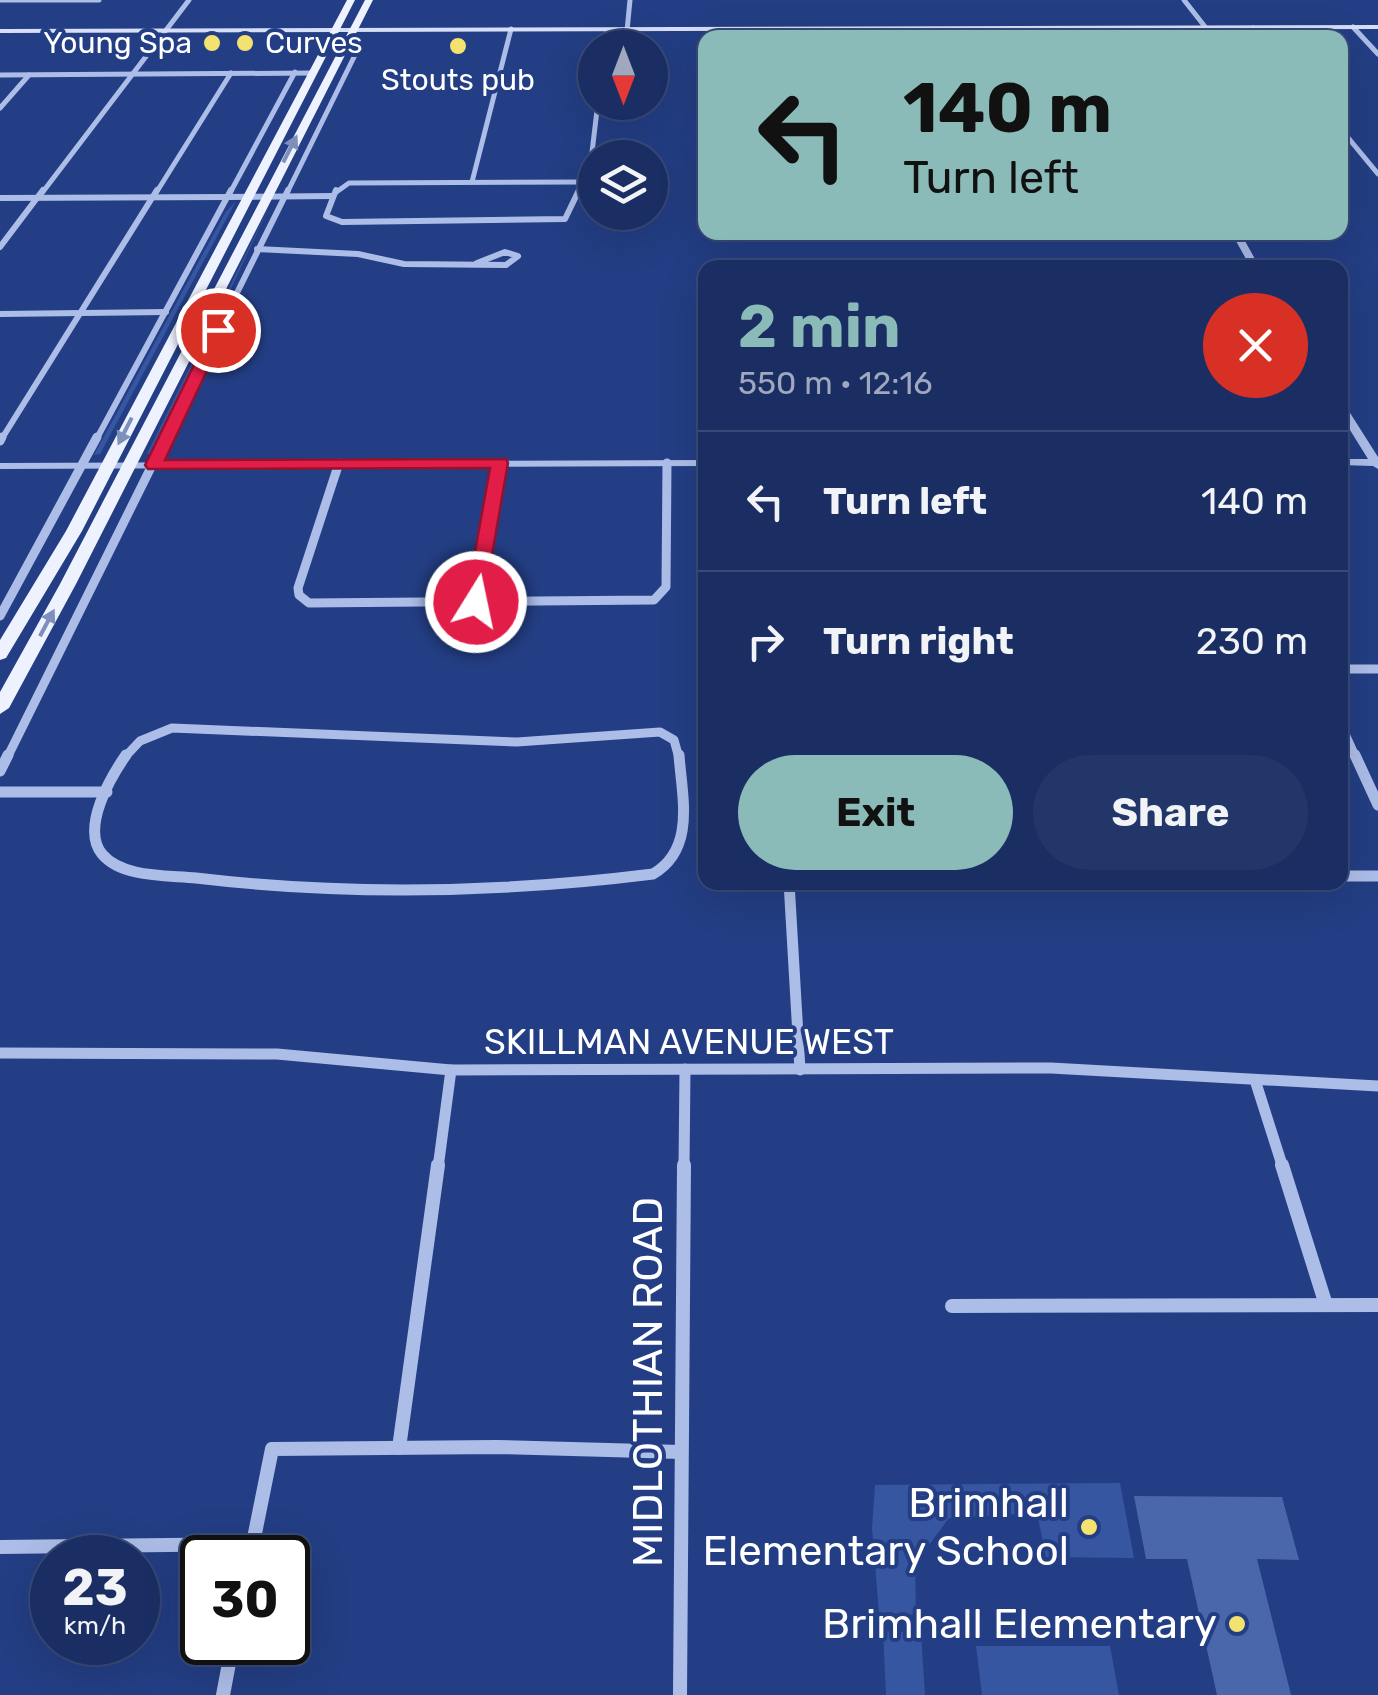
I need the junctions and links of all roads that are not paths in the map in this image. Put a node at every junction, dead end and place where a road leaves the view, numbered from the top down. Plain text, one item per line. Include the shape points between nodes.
1 (8, 0) edge
2 (99, 0) edge
3 (190, 0) edge
4 (351, 0) edge
5 (369, 0) edge
6 (630, 0) edge
7 (1184, 0) edge
8 (0, 4) edge
9 (1206, 28) junction
10 (1356, 29) junction
11 (1378, 29) edge
12 (627, 30) edge
13 (1160, 30) edge
14 (1231, 30) edge
15 (1323, 30) edge
16 (334, 31) junction
17 (351, 31) junction
18 (511, 31) junction
19 (578, 31) edge
20 (668, 31) edge
21 (698, 31) edge
22 (164, 32) junction
23 (0, 33) edge
24 (356, 52) dead end
25 (1378, 54) edge
26 (296, 72) junction
27 (231, 73) junction
28 (313, 73) junction
29 (347, 73) junction
30 (131, 74) junction
31 (0, 75) edge
32 (30, 75) junction
33 (326, 78) junction
34 (0, 108) edge
35 (1348, 138) edge
36 (1378, 174) edge
37 (472, 182) junction
38 (578, 182) edge
39 (578, 192) edge
40 (248, 196) junction
41 (274, 196) junction
42 (333, 196) junction
43 (228, 197) junction
44 (0, 198) edge
45 (37, 198) junction
46 (153, 198) junction
47 (0, 247) edge
48 (256, 251) junction
49 (477, 263) junction
50 (166, 312) junction
51 (0, 314) edge
52 (81, 314) junction
53 (1348, 417) edge
54 (0, 441) edge
55 (1348, 462) edge
56 (338, 463) junction
57 (500, 463) junction
58 (667, 463) junction
59 (698, 463) edge
60 (1377, 464) edge
61 (107, 465) junction
62 (129, 465) junction
63 (154, 465) junction
64 (0, 466) edge
65 (82, 466) junction
66 (476, 602) junction
67 (0, 616) edge
68 (0, 654) edge
69 (1348, 669) edge
70 (1378, 669) edge
71 (0, 708) edge
72 (1348, 740) edge
73 (0, 771) edge
74 (0, 792) edge
75 (107, 792) junction
76 (1378, 805) edge
77 (1348, 876) edge
78 (1378, 876) edge
79 (789, 890) edge
80 (0, 1052) edge
81 (686, 1069) junction
82 (452, 1070) junction
83 (800, 1070) junction
84 (1255, 1080) junction
85 (1378, 1086) edge
86 (1326, 1305) junction
87 (1378, 1305) edge
88 (952, 1306) dead end
89 (399, 1448) junction
90 (681, 1452) junction
91 (254, 1535) edge
92 (0, 1546) edge
93 (180, 1550) edge
94 (229, 1665) edge
95 (223, 1695) edge
96 (680, 1695) edge

1 - 2 street
1 - 8 street
3 - 22 street
4 - 16 main road
5 - 17 main road
6 - 12 street
7 - 9 street
9 - 13 main road
9 - 14 main road
10 - 11 main road
10 - 15 main road
10 - 25 street
16 - 17 main road
16 - 22 main road
16 - 28 main road
17 - 18 main road
17 - 33 main road
18 - 19 main road
18 - 37 street
20 - 21 main road
22 - 23 main road
22 - 30 street
24 - 29 street
26 - 27 street
26 - 28 street
26 - 43 street
27 - 30 street
27 - 46 street
28 - 33 main road
28 - 40 main road
29 - 33 street
29 - 41 street
30 - 32 street
30 - 45 street
31 - 32 street
32 - 34 street
41 -> 33 main road
35 - 36 street
37 - 38 street
37 - 42 street via 349,182
39 - 42 street via 564,219 336,222 326,216
40 - 41 street
40 - 43 street
40 -> 61 main road
41 - 42 street
41 - 48 street
41 - 62 main road
43 - 46 street
43 - 50 street
44 - 45 street
45 - 46 street
45 - 47 street
46 - 52 street
48 - 49 street
48 - 63 street
49 - 49 street via 506,265 518,256 505,252
50 - 52 street
50 - 65 street
51 - 52 street
52 - 54 street
53 - 60 street
55 - 60 street
56 - 57 street
56 - 63 street
56 - 66 street via 298,588 303,600
57 - 58 street
57 - 66 street
58 - 59 street
58 - 66 street via 663,594 646,601
61 - 62 street
61 - 65 street
61 - 68 main road
62 - 63 street
71 -> 62 main road
63 - 73 street
64 - 65 street
65 - 67 street
69 - 70 street
72 - 76 street
74 - 75 street
75 - 75 street via 94,836 112,862 264,885 476,887 644,875 674,862 681,848 678,746 651,730 517,742 172,728 133,745
77 - 78 street
79 - 83 street
80 - 82 street, SKILLMAN AVENUE WEST via 277,1054
81 - 82 street, SKILLMAN AVENUE WEST
81 - 83 street, SKILLMAN AVENUE WEST
81 - 90 street, MIDLOTHIAN ROAD
82 - 89 street
83 - 84 street, SKILLMAN AVENUE WEST via 1052,1068
84 - 85 street, SKILLMAN AVENUE WEST
84 - 86 street
86 - 87 street
86 - 88 street
89 - 90 street
89 - 91 street via 272,1449
90 - 96 street, MIDLOTHIAN ROAD
92 - 93 street
94 - 95 street

